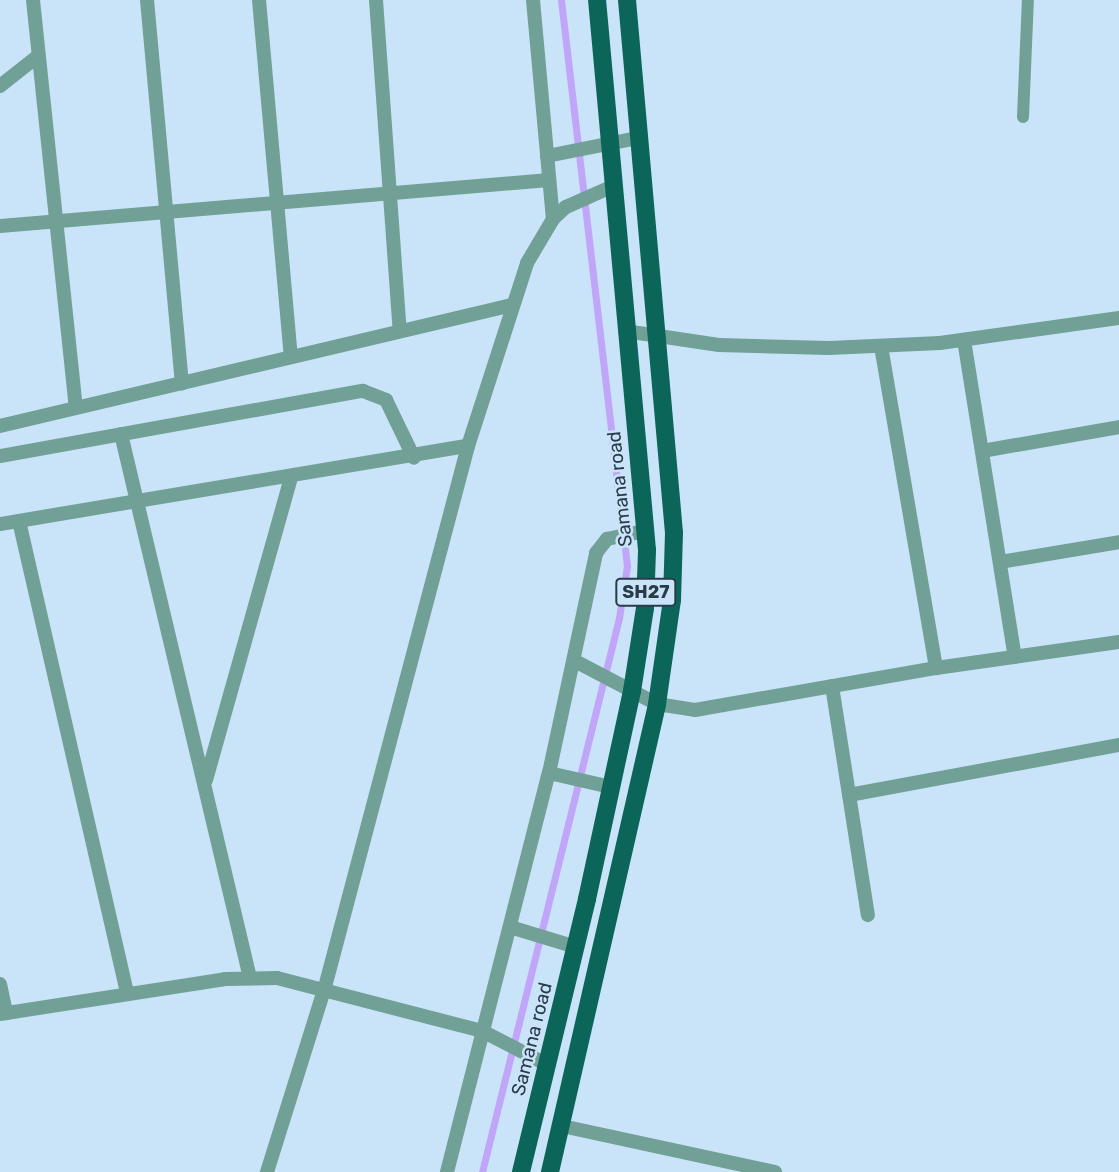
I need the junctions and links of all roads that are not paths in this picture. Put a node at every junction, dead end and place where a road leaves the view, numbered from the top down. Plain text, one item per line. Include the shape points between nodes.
1 (33, 0) edge
2 (147, 0) edge
3 (259, 0) edge
4 (376, 0) edge
5 (533, 0) edge
6 (597, 0) edge
7 (627, 0) edge
8 (1028, 0) edge
9 (38, 56) junction
10 (0, 86) edge
11 (1023, 117) dead end
12 (638, 138) junction
13 (607, 144) junction
14 (547, 156) junction
15 (549, 180) junction
16 (611, 187) junction
17 (390, 194) junction
18 (278, 203) junction
19 (167, 213) junction
20 (553, 219) junction
21 (54, 222) junction
22 (0, 226) edge
23 (512, 305) junction
24 (1119, 318) edge
25 (400, 331) junction
26 (625, 331) junction
27 (655, 337) junction
28 (964, 340) junction
29 (881, 346) junction
30 (291, 357) junction
31 (183, 383) junction
32 (76, 408) junction
33 (0, 426) edge
34 (1119, 427) edge
35 (121, 433) junction
36 (468, 446) junction
37 (982, 451) junction
38 (0, 456) edge
39 (414, 458) junction
40 (291, 478) junction
41 (139, 502) junction
42 (19, 521) junction
43 (0, 524) edge
44 (646, 531) junction
45 (1119, 542) edge
46 (1000, 562) junction
47 (1119, 642) edge
48 (1016, 657) junction
49 (575, 661) junction
50 (936, 668) junction
51 (832, 686) junction
52 (632, 691) junction
53 (657, 704) junction
54 (1119, 745) edge
55 (549, 773) junction
56 (205, 784) junction
57 (611, 787) junction
58 (849, 795) junction
59 (868, 915) dead end
60 (510, 927) junction
61 (576, 947) junction
62 (250, 978) junction
63 (0, 984) edge
64 (325, 987) junction
65 (127, 994) junction
66 (3, 1013) edge
67 (482, 1031) junction
68 (548, 1065) junction
69 (562, 1126) junction
70 (756, 1170) edge
71 (267, 1172) edge
72 (447, 1172) edge
73 (521, 1172) edge
74 (550, 1172) edge
75 (775, 1172) edge

1 - 9 street
2 - 19 street
3 - 18 street
4 - 17 street
5 - 14 street
6 - 13 main road, Samana road / SH27
7 - 12 main road, SH27
8 - 11 lane
9 - 10 street
9 - 21 street
12 - 13 street
12 - 27 main road, SH27
13 - 14 street
13 - 16 main road, Samana road / SH27
14 - 15 street
15 - 17 street
15 - 20 street
16 - 20 street via 566,207
16 - 26 main road, Samana road / SH27
17 - 18 street
17 - 25 street
18 - 19 street
18 - 30 street
19 - 21 street
19 - 31 street
20 - 23 street via 539,236
21 - 22 street
21 - 32 street
23 - 25 street
23 - 36 street
24 - 28 street
25 - 30 street
26 - 27 street
26 - 44 main road, Samana road / SH27
27 - 29 street via 770,348
27 - 53 main road, SH27 via 674,533 672,600
28 - 29 street
28 - 37 street
29 - 50 street
30 - 31 street
31 - 32 street
32 - 33 street
34 - 37 street
35 - 38 street
35 - 39 street via 363,391 386,400
35 - 41 street
36 - 39 street
36 - 64 street
37 - 46 street
39 - 40 street
40 - 41 street
40 - 56 street
41 - 42 street
41 - 56 street
42 - 43 street
42 - 65 street
44 - 49 street via 615,537 596,553
44 - 52 main road, Samana road / SH27 via 645,608
45 - 46 street
46 - 48 street
47 - 48 street
48 - 50 street
49 - 52 street
49 - 55 street
50 - 51 street
51 - 53 street via 695,710
51 - 58 street
52 - 53 street
52 - 57 main road, Samana road / SH27
53 - 69 main road, SH27
54 - 58 street
55 - 57 street
55 - 60 street
56 - 62 street
57 - 61 main road, Samana road / SH27
58 - 59 street
60 - 61 street
60 - 67 street
61 - 68 main road, Samana road / SH27
62 - 64 street
62 - 65 street
63 - 66 street
64 - 67 street
64 - 71 street
65 - 66 street
67 - 68 street
67 - 72 street
68 - 73 main road, Samana road / SH27
69 - 70 street
69 - 74 main road, SH27
70 - 75 street

